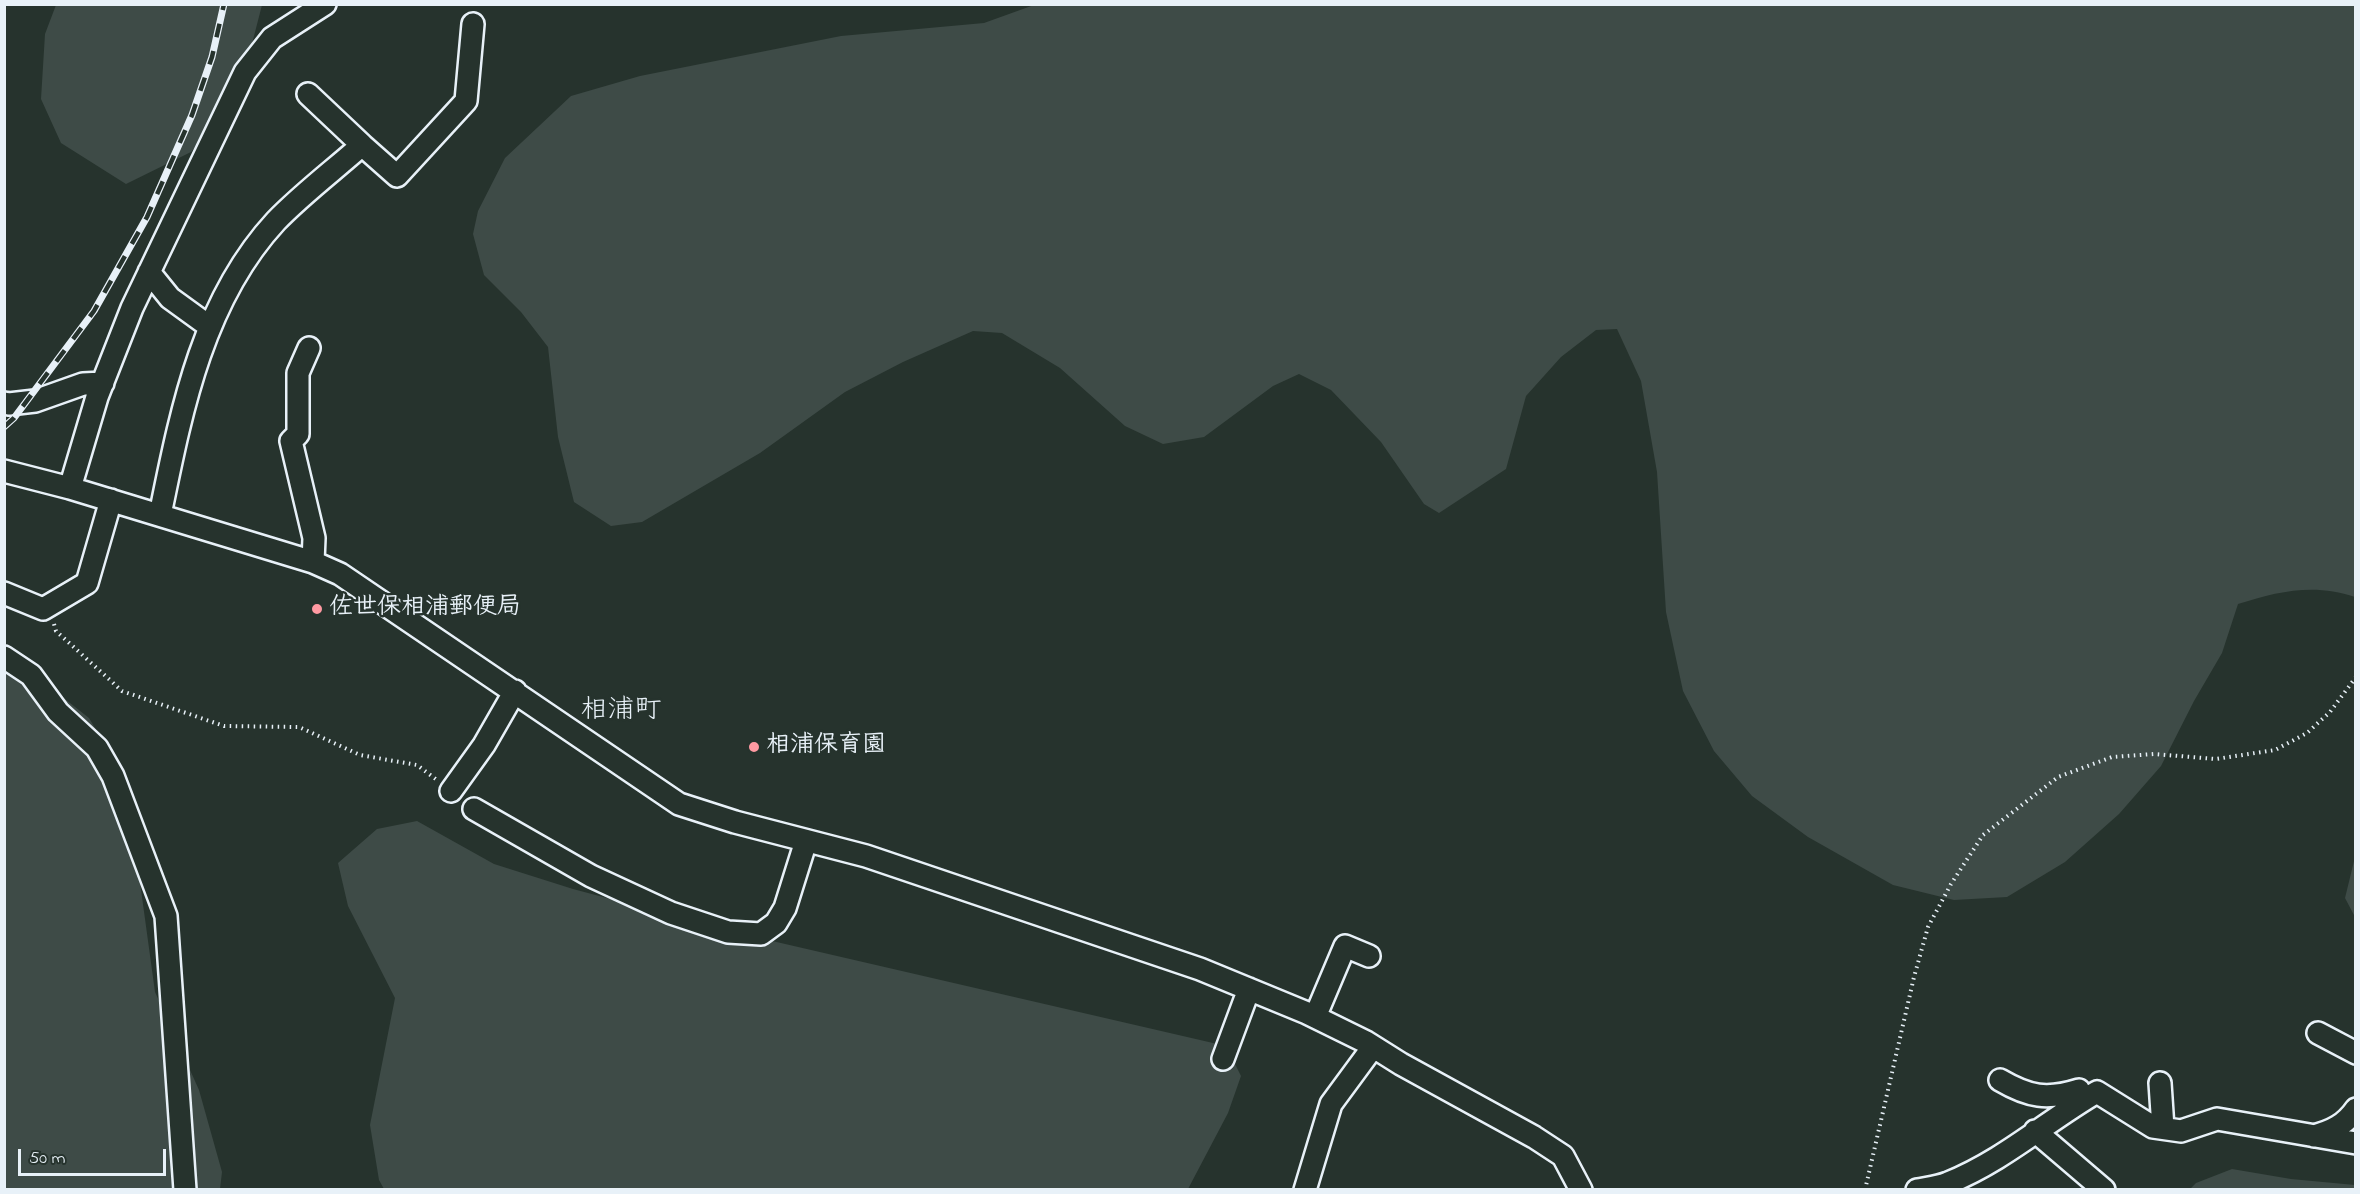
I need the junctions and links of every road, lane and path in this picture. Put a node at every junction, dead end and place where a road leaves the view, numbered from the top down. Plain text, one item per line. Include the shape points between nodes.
1 (324, 4) edge
2 (473, 24) dead end
3 (308, 94) dead end
4 (362, 146) junction
5 (149, 272) junction
6 (210, 327) junction
7 (309, 348) dead end
8 (103, 383) junction
9 (4, 403) edge
10 (4, 471) edge
11 (70, 488) junction
12 (111, 500) junction
13 (160, 515) junction
14 (313, 562) junction
15 (4, 593) edge
16 (43, 609) junction
17 (4, 657) edge
18 (2355, 677) edge
19 (514, 691) junction
20 (451, 791) joint
21 (474, 808) dead end
22 (806, 841) junction
23 (1369, 956) dead end
24 (1249, 989) junction
25 (1315, 1017) junction
26 (2318, 1033) dead end
27 (1374, 1047) junction
28 (2355, 1053) edge
29 (1223, 1059) dead end
30 (2000, 1080) dead end
31 (2160, 1083) dead end
32 (2081, 1101) junction
33 (2355, 1109) edge
34 (2163, 1128) junction
35 (2035, 1131) junction
36 (2313, 1137) junction
37 (2355, 1143) edge
38 (185, 1190) edge
39 (1305, 1190) edge
40 (1581, 1190) edge
41 (1864, 1190) edge
42 (1917, 1190) edge
43 (2104, 1190) edge

1 - 5 street via 272,38 245,72
2 - 4 street via 466,101 397,176
3 - 4 street
4 - 6 street via 276,222 234,279
5 - 6 street via 170,298
5 - 8 street
6 - 13 street via 179,425
7 - 14 street via 298,373 298,434 291,441 314,538
8 - 9 street via 83,384 35,401
8 - 11 street
10 - 11 street
11 - 12 street
12 - 13 street
12 - 16 street via 87,583
13 - 14 street
14 - 19 street via 340,574
15 - 16 street
16 - 20 path via 54,620 56,631 122,691 224,726 299,728 360,755 417,765
17 - 38 street via 31,675 58,712 97,748 113,776 166,916
18 - 41 path via 2331,712 2307,733 2275,750 2216,759 2154,754 2112,757 2058,777 1983,835 1928,927
19 - 20 street via 484,745
19 - 22 street via 679,804
21 - 22 street via 591,876 671,913 728,932 761,934 776,923 785,908
22 - 24 street via 877,860
23 - 25 street via 1345,946
24 - 25 street
24 - 29 street
25 - 27 street
26 - 28 street
27 - 39 street via 1331,1104
27 - 40 street via 1563,1156
30 - 32 street via 2037,1096 2079,1090
31 - 34 street
32 - 34 street via 2097,1092 2153,1127
32 - 35 street
33 - 36 street via 2337,1129
34 - 36 street via 2181,1131 2217,1119
35 - 42 street via 1992,1161 1946,1184
35 - 43 street
36 - 37 street

